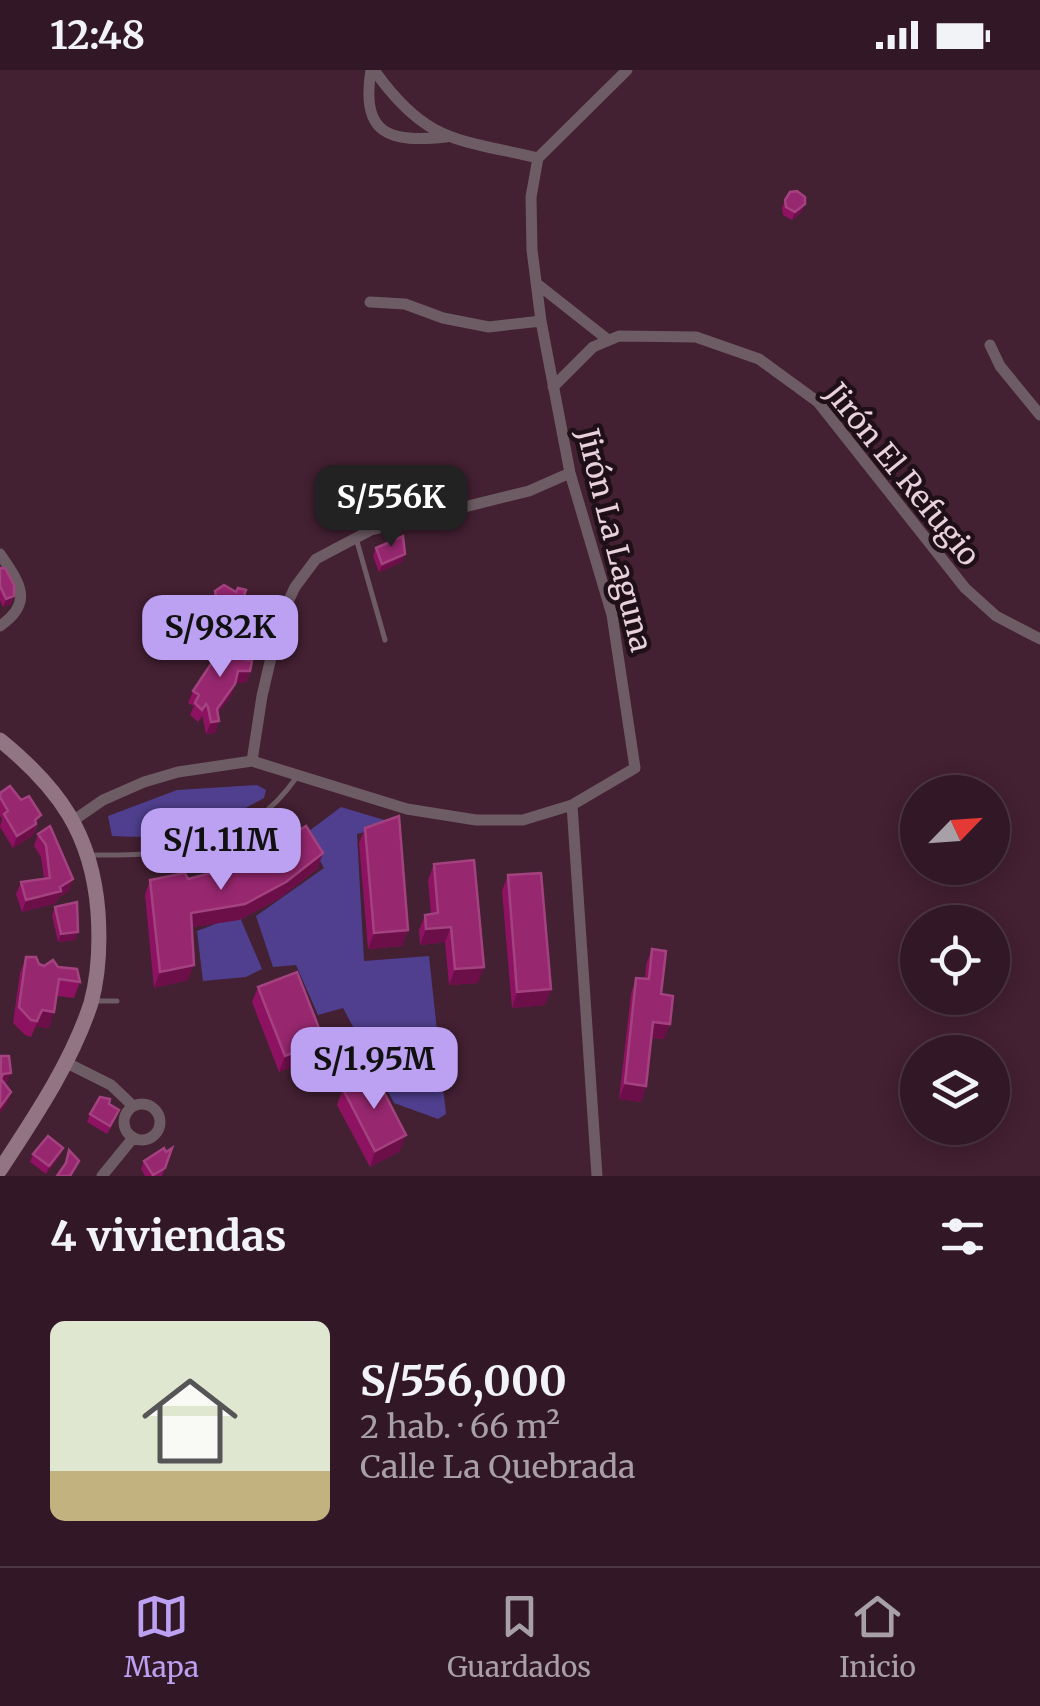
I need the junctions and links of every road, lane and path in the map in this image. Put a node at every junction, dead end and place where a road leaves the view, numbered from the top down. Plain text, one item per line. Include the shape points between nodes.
1 (373, 70) edge
2 (627, 70) edge
3 (446, 137) junction
4 (538, 158) junction
5 (536, 282) junction
6 (370, 302) dead end
7 (541, 321) junction
8 (606, 339) junction
9 (990, 346) dead end
10 (554, 387) junction
11 (1040, 415) edge
12 (570, 473) junction
13 (356, 538) junction
14 (0, 554) edge
15 (0, 626) edge
16 (1040, 639) edge
17 (385, 640) dead end
18 (0, 740) edge
19 (252, 761) junction
20 (298, 775) junction
21 (572, 806) junction
22 (74, 820) junction
23 (90, 856) junction
24 (91, 1001) junction
25 (117, 1001) dead end
26 (66, 1062) junction
27 (133, 1106) junction
28 (133, 1138) junction
29 (3, 1159) edge
30 (102, 1176) edge
31 (596, 1176) edge

1 - 3 street via 407,111
1 - 3 street via 370,106 385,134
2 - 4 street
3 - 4 street
4 - 5 street, Jirón La Laguna via 531,197
5 - 7 street, Jirón La Laguna
5 - 8 street
6 - 7 street via 405,304 489,328
7 - 10 street, Jirón La Laguna
8 - 10 street
8 - 16 street, Jirón El Refugio via 696,337 759,359 818,402 965,588 996,616
9 - 11 street
10 - 12 street, Jirón La Laguna
12 - 13 street
12 - 21 street, Jirón La Laguna via 612,616 635,768
13 - 17 lane
13 - 19 street via 316,559 280,619
14 - 15 street via 21,597
18 - 22 street
19 - 20 street, Jirón La Laguna
19 - 22 street, Jirón La Laguna via 144,782
20 - 21 street, Jirón La Laguna via 408,809 476,820 524,820
20 - 23 lane via 262,816 214,842 180,852
21 - 31 street
22 - 23 street
23 - 24 street via 99,930
24 - 25 lane
24 - 26 street
26 - 27 street
26 - 29 street
27 - 28 street via 124,1119
27 - 28 street via 151,1106 160,1122 151,1138
28 - 30 street

